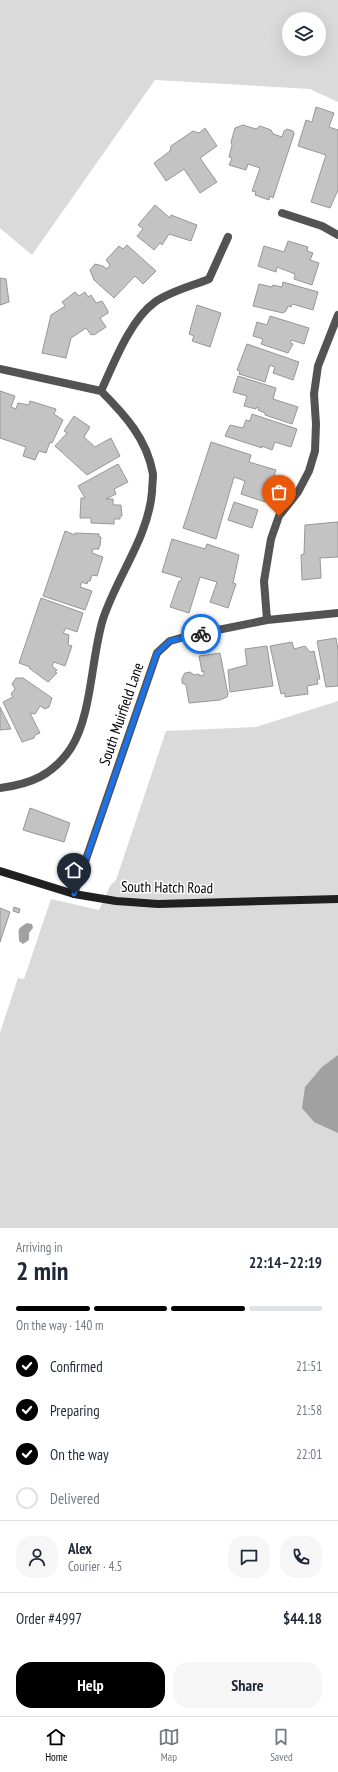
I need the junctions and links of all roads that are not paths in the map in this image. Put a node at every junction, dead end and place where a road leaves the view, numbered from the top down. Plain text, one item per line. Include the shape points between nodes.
1 (282, 213) dead end
2 (338, 235) edge
3 (228, 237) dead end
4 (338, 315) edge
5 (0, 369) edge
6 (101, 390) junction
7 (338, 613) edge
8 (267, 620) junction
9 (0, 788) edge
10 (0, 871) edge
11 (74, 894) junction
12 (338, 899) edge

1 - 2 street via 322,226
3 - 6 street via 209,279 155,302 138,319
4 - 8 street via 318,366 314,394 315,451 298,492 279,516 271,539 264,581
5 - 6 street
6 - 9 street via 124,414 143,442 153,475 150,509 140,538 114,589 103,620 81,729 71,748 40,778 21,785
7 - 8 street, South Muirfield Lane
8 - 11 street, South Muirfield Lane via 170,641 157,653
10 - 11 main road, South Hatch Road
11 - 12 main road, South Hatch Road via 158,904

